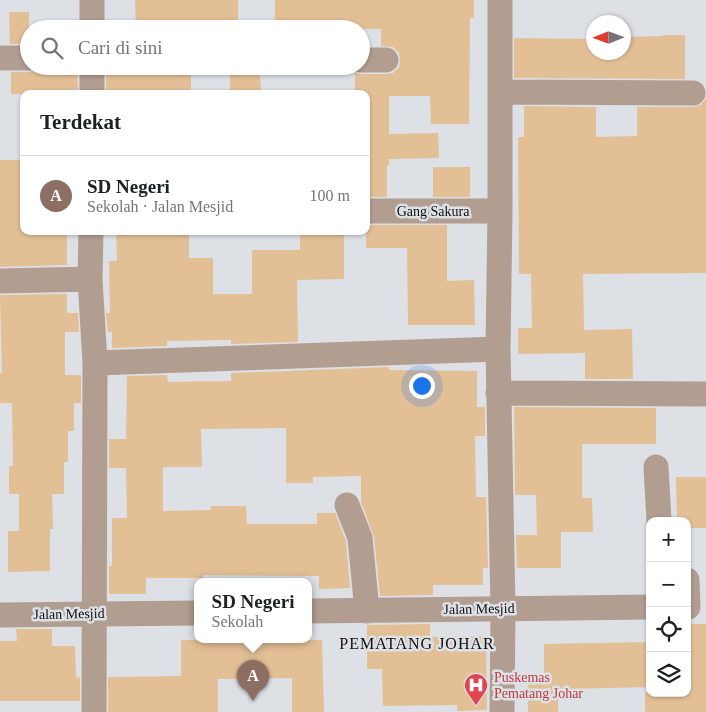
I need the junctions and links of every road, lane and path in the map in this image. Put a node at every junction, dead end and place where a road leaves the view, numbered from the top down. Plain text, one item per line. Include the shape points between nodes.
1 (92, 0) edge
2 (500, 0) edge
3 (92, 20) edge
4 (0, 58) edge
5 (20, 58) edge
6 (370, 60) edge
7 (386, 60) dead end
8 (92, 75) edge
9 (92, 90) edge
10 (500, 92) junction
11 (693, 93) dead end
12 (370, 211) edge
13 (500, 211) junction
14 (91, 235) edge
15 (90, 279) junction
16 (0, 281) edge
17 (498, 349) junction
18 (95, 363) junction
19 (498, 393) junction
20 (706, 394) edge
21 (656, 466) dead end
22 (347, 506) dead end
23 (659, 517) edge
24 (646, 607) edge
25 (503, 609) junction
26 (367, 610) junction
27 (312, 611) edge
28 (194, 613) edge
29 (94, 614) junction
30 (0, 615) edge
31 (94, 712) edge
32 (502, 712) edge

1 - 3 street
2 - 10 street
4 - 5 street
6 - 7 street
8 - 9 street
10 - 11 street
10 - 13 street
12 - 13 street, Gang Sakura
13 - 17 street
14 - 15 street
15 - 16 street
15 - 18 street
17 - 18 street
17 - 19 street
18 - 29 street
19 - 20 street
19 - 25 street
21 - 23 street
22 - 26 street via 360,538
24 - 25 street, Jalan Mesjid
25 - 26 street, Jalan Mesjid
25 - 32 street
26 - 27 street, Jalan Mesjid
28 - 29 street, Jalan Mesjid
29 - 30 street, Jalan Mesjid
29 - 31 street

